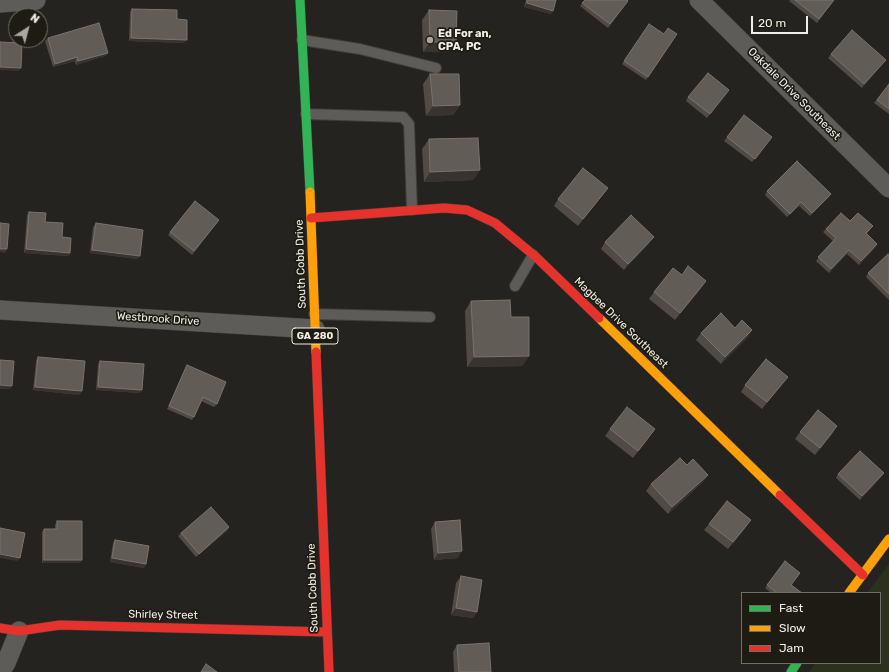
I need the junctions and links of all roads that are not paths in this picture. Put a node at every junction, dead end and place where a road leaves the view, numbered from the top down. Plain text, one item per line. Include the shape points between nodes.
1 (36, 0) edge
2 (300, 0) edge
3 (699, 0) edge
4 (0, 3) edge
5 (302, 40) junction
6 (436, 68) dead end
7 (306, 114) junction
8 (889, 188) edge
9 (412, 210) junction
10 (311, 218) junction
11 (533, 254) junction
12 (515, 286) dead end
13 (0, 310) edge
14 (430, 317) dead end
15 (315, 322) junction
16 (889, 540) edge
17 (863, 575) junction
18 (850, 592) edge
19 (0, 628) edge
20 (19, 631) junction
21 (327, 632) junction
22 (797, 664) edge
23 (0, 672) edge
24 (329, 672) edge
25 (791, 672) edge

1 - 4 street
2 - 5 street, South Cobb Drive / GA 280
3 - 8 street, Oakdale Drive Southeast
5 - 6 lane via 360,49
5 - 7 street, South Cobb Drive / GA 280
7 - 9 lane via 403,117 410,124
7 - 10 street, South Cobb Drive / GA 280
9 - 10 street, Magbee Drive Southeast
9 - 11 street, Magbee Drive Southeast via 467,210 495,223
10 - 15 street, South Cobb Drive / GA 280
11 - 12 lane
11 - 17 street, Magbee Drive Southeast
13 - 15 street, Westbrook Drive
14 - 15 lane
15 - 21 street, South Cobb Drive / GA 280
16 - 17 street
17 - 18 street
19 - 20 street, Shirley Street
20 - 21 street, Shirley Street via 60,625
20 - 23 street
21 - 24 street, South Cobb Drive / GA 280
22 - 25 street

